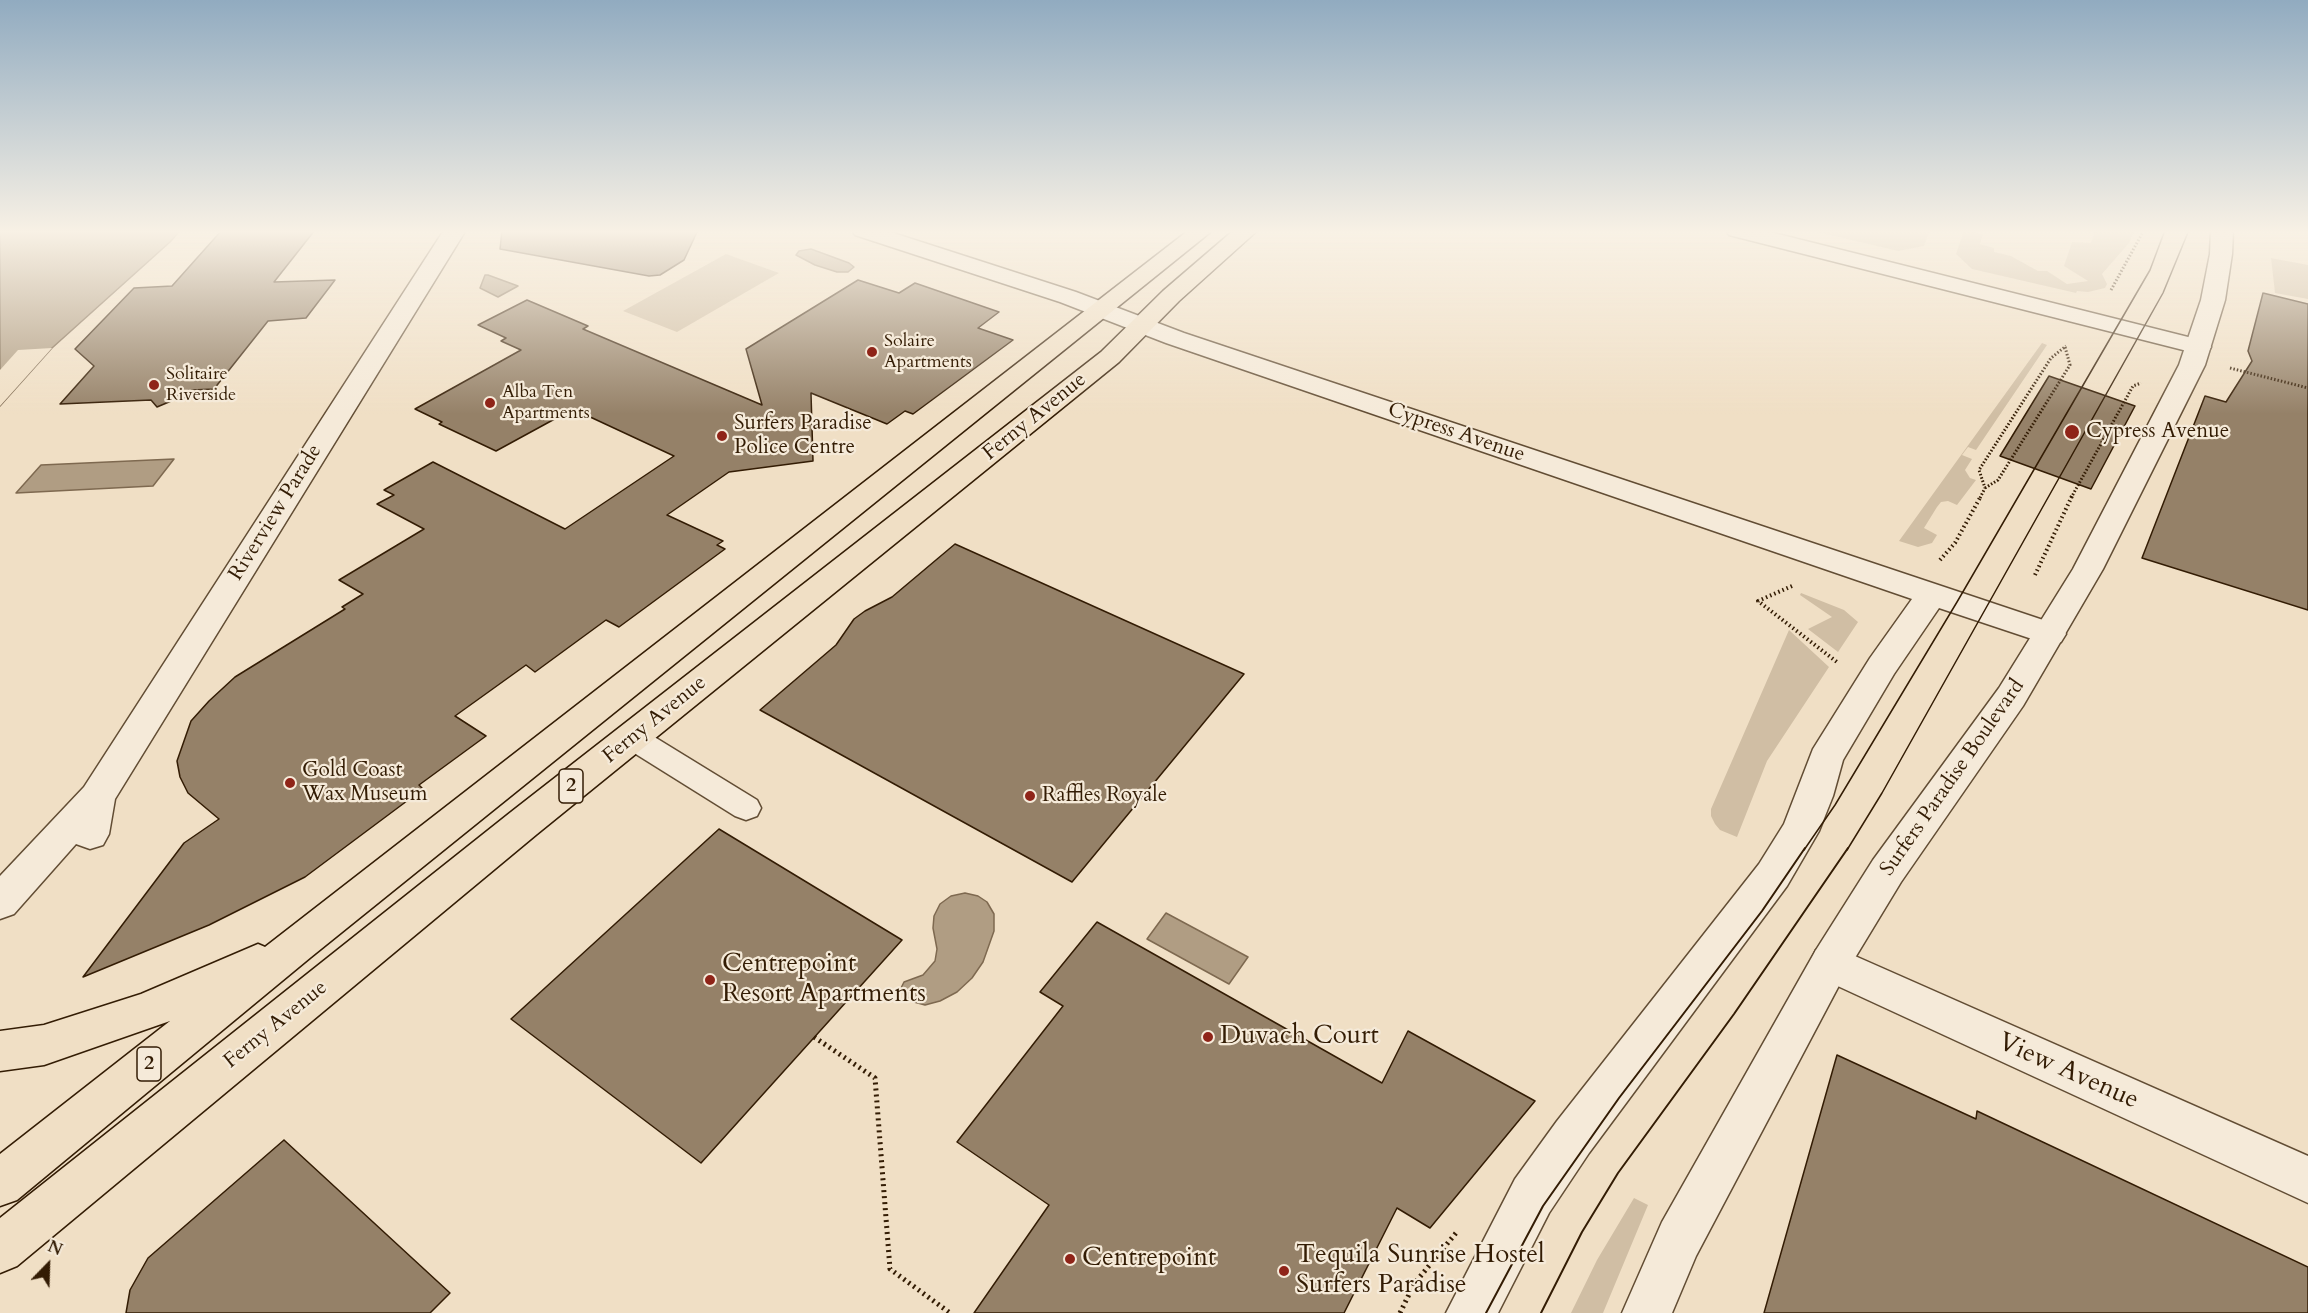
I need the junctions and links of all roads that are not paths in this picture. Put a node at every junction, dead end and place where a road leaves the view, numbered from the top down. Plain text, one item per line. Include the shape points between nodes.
1 (416, 291) edge
2 (1048, 291) edge
3 (1124, 291) edge
4 (1176, 291) edge
5 (1979, 291) edge
6 (2215, 291) edge
7 (1102, 309) junction
8 (1143, 325) junction
9 (2199, 347) junction
10 (1934, 579) junction
11 (2050, 634) junction
12 (633, 738) junction
13 (97, 797) junction
14 (746, 808) dead end
15 (90, 834) dead end
16 (0, 902) edge
17 (297, 945) junction
18 (1830, 963) junction
19 (0, 1052) edge
20 (2308, 1180) edge
21 (0, 1183) edge
22 (0, 1249) edge
23 (1471, 1313) edge
24 (1647, 1313) edge

1 - 13 street, Riverview Parade
2 - 7 street, Cypress Avenue
3 - 7 highway, Ferny Avenue / 2
4 - 8 highway, Ferny Avenue / 2
5 - 9 street
6 - 9 street, Surfers Paradise Boulevard
7 - 8 street, Cypress Avenue
7 - 17 highway, Ferny Avenue / 2
8 - 10 street, Cypress Avenue
8 - 12 highway, Ferny Avenue / 2 via 1110,357
9 - 11 street, Surfers Paradise Boulevard via 2183,387
10 - 11 street, Cypress Avenue
10 - 23 street via 1826,759 1800,831 1773,875 1567,1145 1532,1196
11 - 18 street, Surfers Paradise Boulevard via 2011,697 1887,872
12 - 14 lane
12 - 22 highway, Ferny Avenue / 2
13 - 15 street, Riverview Parade
13 - 16 street, Riverview Parade
17 - 19 highway via 149,1010 44,1045
17 - 21 highway, Ferny Avenue / 2
18 - 20 street, View Avenue
18 - 24 street, Surfers Paradise Boulevard via 1679,1239

